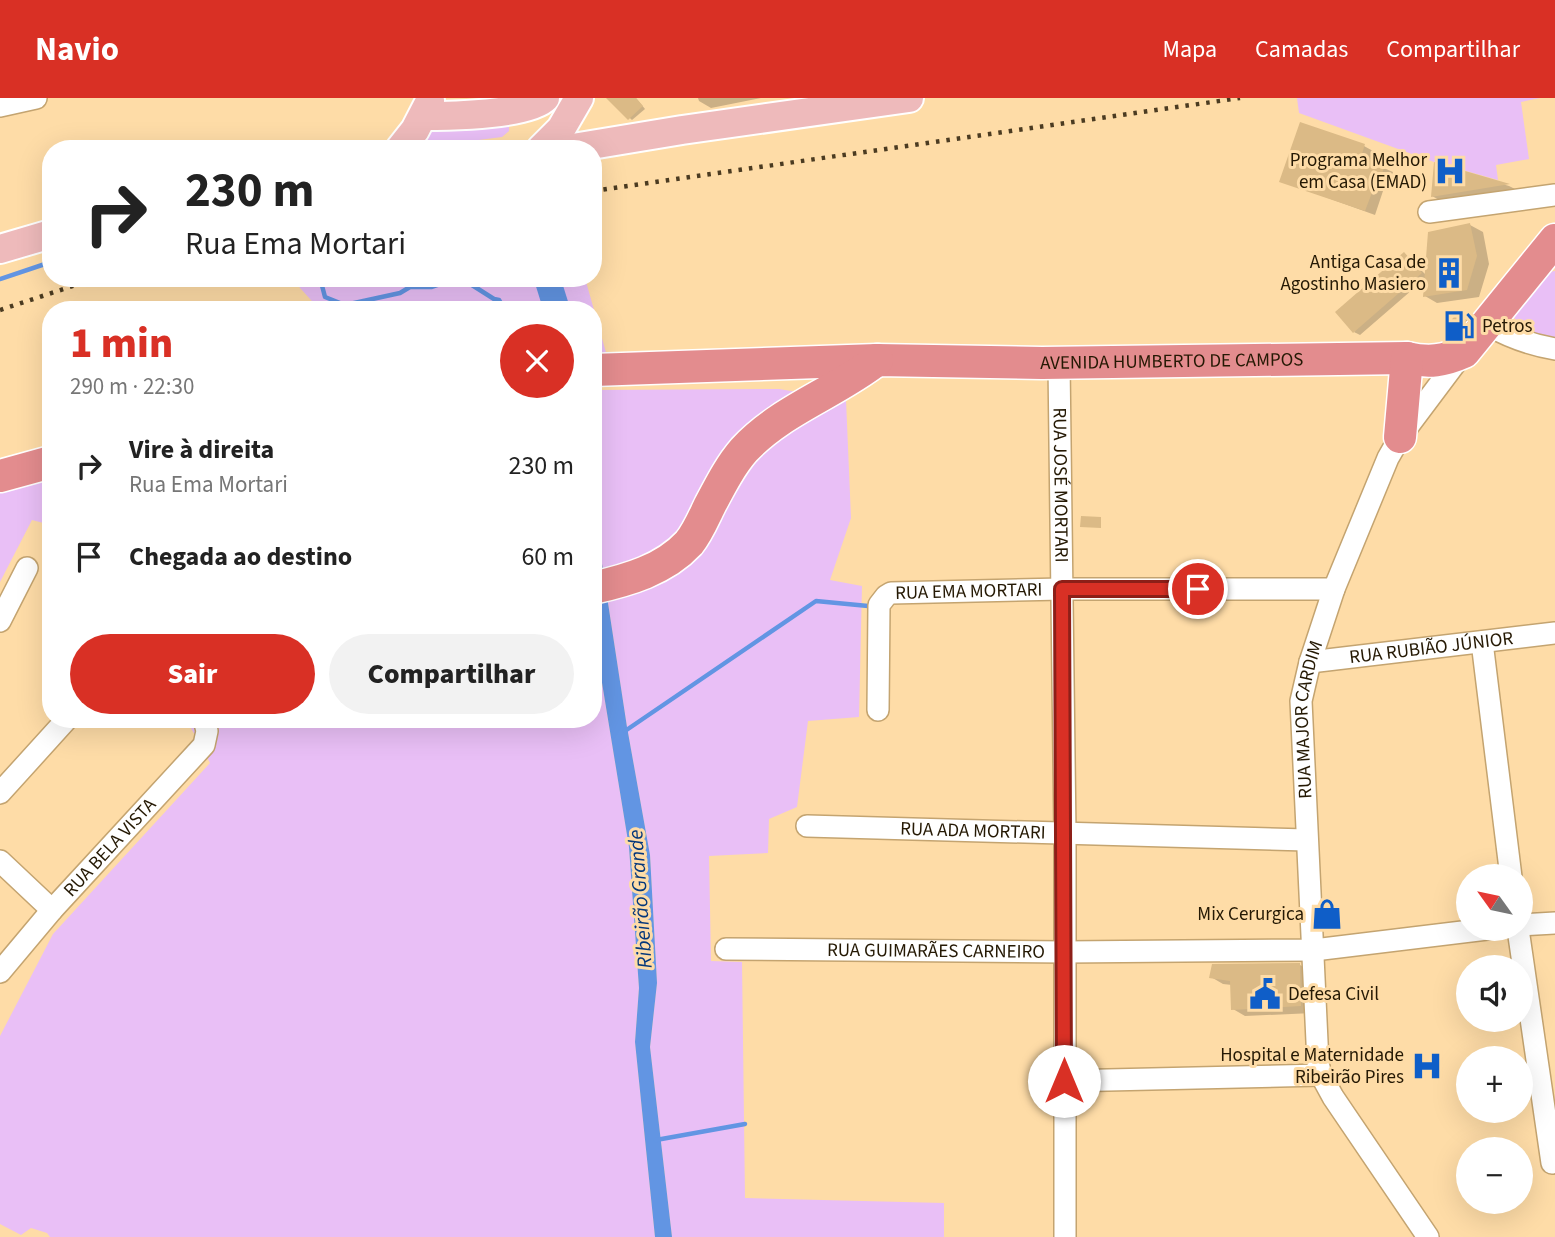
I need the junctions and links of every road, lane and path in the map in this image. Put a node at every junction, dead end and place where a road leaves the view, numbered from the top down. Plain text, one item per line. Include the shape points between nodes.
1 (36, 98) edge
2 (579, 98) edge
3 (909, 98) edge
4 (535, 103) edge
5 (0, 106) edge
6 (422, 122) edge
7 (550, 140) edge
8 (602, 143) edge
9 (1555, 195) edge
10 (1429, 212) dead end
11 (42, 237) edge
12 (1555, 240) edge
13 (0, 249) edge
14 (1488, 325) junction
15 (1555, 349) edge
16 (1464, 352) junction
17 (1408, 358) junction
18 (877, 360) junction
19 (1059, 363) junction
20 (602, 370) edge
21 (1400, 437) junction
22 (42, 464) edge
23 (0, 476) edge
24 (27, 568) dead end
25 (604, 585) edge
26 (1062, 589) junction
27 (1334, 589) junction
28 (0, 621) edge
29 (1555, 633) edge
30 (1482, 642) junction
31 (1310, 662) junction
32 (878, 710) dead end
33 (59, 728) edge
34 (206, 728) edge
35 (0, 793) edge
36 (807, 826) dead end
37 (1065, 835) junction
38 (1306, 840) junction
39 (0, 861) edge
40 (1509, 864) edge
41 (52, 910) junction
42 (1555, 923) edge
43 (1533, 925) edge
44 (1456, 933) edge
45 (1521, 942) edge
46 (726, 950) dead end
47 (1314, 950) junction
48 (1063, 952) junction
49 (0, 972) edge
50 (1321, 1075) junction
51 (1064, 1081) junction
52 (1552, 1163) dead end
53 (1065, 1237) edge
54 (1428, 1237) edge

1 - 5 street
2 - 7 main road
3 - 8 main road
4 - 6 main road
9 - 10 street
11 - 13 main road
12 - 14 highway, RUA MAJOR CARDIM
14 - 15 street
14 - 16 highway, RUA MAJOR CARDIM
16 - 17 highway, AVENIDA HUMBERTO DE CAMPOS via 1446,360
16 - 21 street, RUA MAJOR CARDIM
17 - 19 highway, AVENIDA HUMBERTO DE CAMPOS
17 - 21 highway
18 - 19 highway, AVENIDA HUMBERTO DE CAMPOS
18 - 20 highway, AVENIDA HUMBERTO DE CAMPOS
18 - 25 highway via 776,422 744,450 690,542 671,559 649,572
19 - 26 street, RUA JOSÉ MORTARI
21 - 27 street, RUA MAJOR CARDIM
22 - 23 highway
24 - 28 street
26 - 27 street, RUA EMA MORTARI
26 - 32 street, RUA EMA MORTARI via 886,596 879,605
26 - 37 street, RUA JOSÉ MORTARI
27 - 31 street, RUA MAJOR CARDIM
29 - 30 street, RUA RUBIÃO JÚNIOR
30 - 31 street, RUA RUBIÃO JÚNIOR
30 - 40 street
31 - 38 street, RUA MAJOR CARDIM via 1301,715
33 - 35 street
34 - 41 street, RUA BELA VISTA via 204,746
36 - 37 street, RUA ADA MORTARI
37 - 38 street, RUA ADA MORTARI
37 - 48 street, RUA JOSÉ MORTARI
38 - 47 street, RUA MAJOR CARDIM
39 - 41 street
41 - 49 street, RUA BELA VISTA
42 - 43 street
44 - 47 street, RUA GUIMARÃES CARNEIRO
45 - 52 street
46 - 48 street, RUA GUIMARÃES CARNEIRO
47 - 48 street, RUA GUIMARÃES CARNEIRO
47 - 50 street, RUA MAJOR CARDIM
48 - 51 street, RUA JOSÉ MORTARI
50 - 51 street
50 - 54 street, RUA MAJOR CARDIM
51 - 53 street, RUA JOSÉ MORTARI

